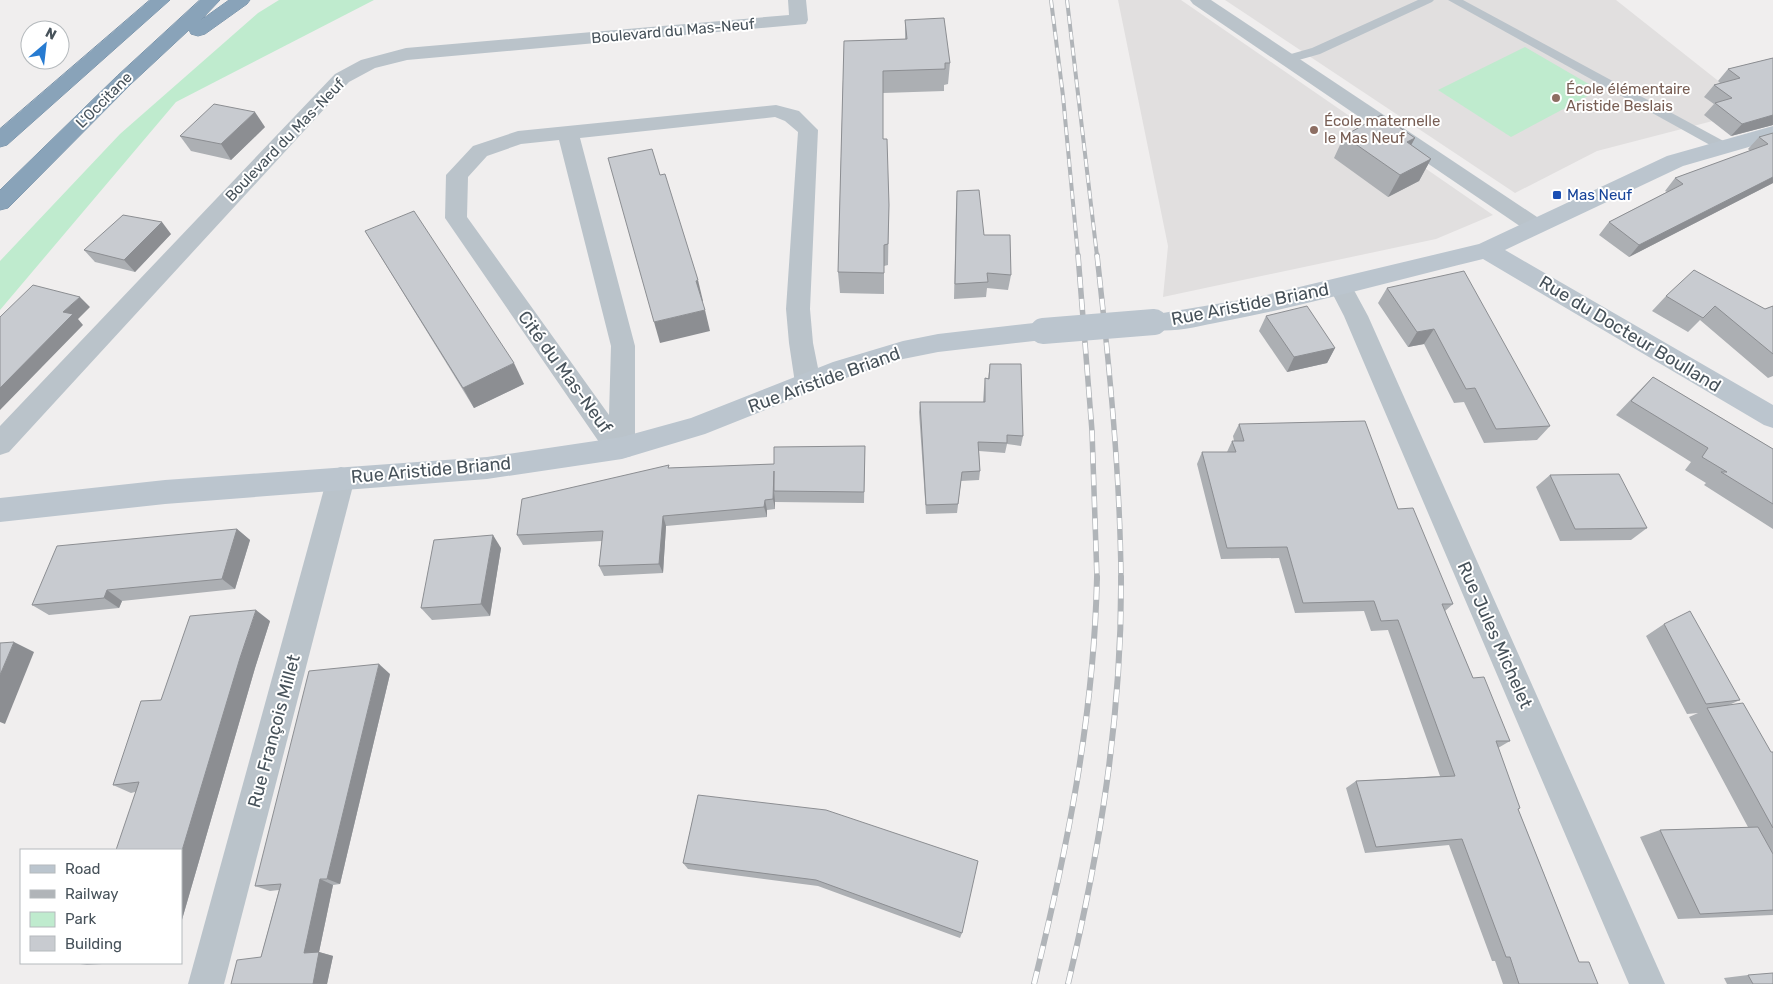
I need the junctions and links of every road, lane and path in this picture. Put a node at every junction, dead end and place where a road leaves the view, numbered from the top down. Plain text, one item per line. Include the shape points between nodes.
1 (161, 0) edge
2 (211, 0) edge
3 (241, 0) edge
4 (797, 0) edge
5 (1200, 0) edge
6 (1428, 0) edge
7 (1454, 0) edge
8 (1288, 59) junction
9 (124, 80) junction
10 (568, 133) junction
11 (1773, 133) edge
12 (0, 140) edge
13 (1724, 147) junction
14 (0, 203) edge
15 (1535, 226) junction
16 (1486, 250) junction
17 (1341, 287) junction
18 (808, 383) junction
19 (1773, 418) edge
20 (0, 444) edge
21 (622, 448) junction
22 (340, 478) junction
23 (0, 510) edge
24 (206, 984) edge
25 (1647, 984) edge

1 - 12 highway
2 - 9 highway, L'Occitane
3 - 9 highway
4 - 20 street, Boulevard du Mas-Neuf via 799,20 406,54 368,64 342,78
5 - 8 street
6 - 8 lane via 1316,51
7 - 13 lane
8 - 15 street
9 - 14 highway, L'Occitane
10 - 18 street, Cité du Mas-Neuf via 776,111 792,116 808,130 798,309
10 - 21 street, Cité du Mas-Neuf via 623,346
10 - 21 street, Cité du Mas-Neuf via 518,138 480,152 457,176 456,218 608,434
11 - 13 street, Rue Aristide Briand
13 - 15 street, Rue Aristide Briand via 1675,161
15 - 16 street, Rue Aristide Briand
16 - 17 street, Rue Aristide Briand
16 - 19 street, Rue du Docteur Boulland
17 - 18 street, Rue Aristide Briand, bridge via 1226,312 956,341 903,350
17 - 25 street, Rue Jules Michelet
18 - 21 street, Rue Aristide Briand via 696,427
21 - 22 street, Rue Aristide Briand via 486,468
22 - 23 street, Rue Aristide Briand
22 - 24 street, Rue François Millet

